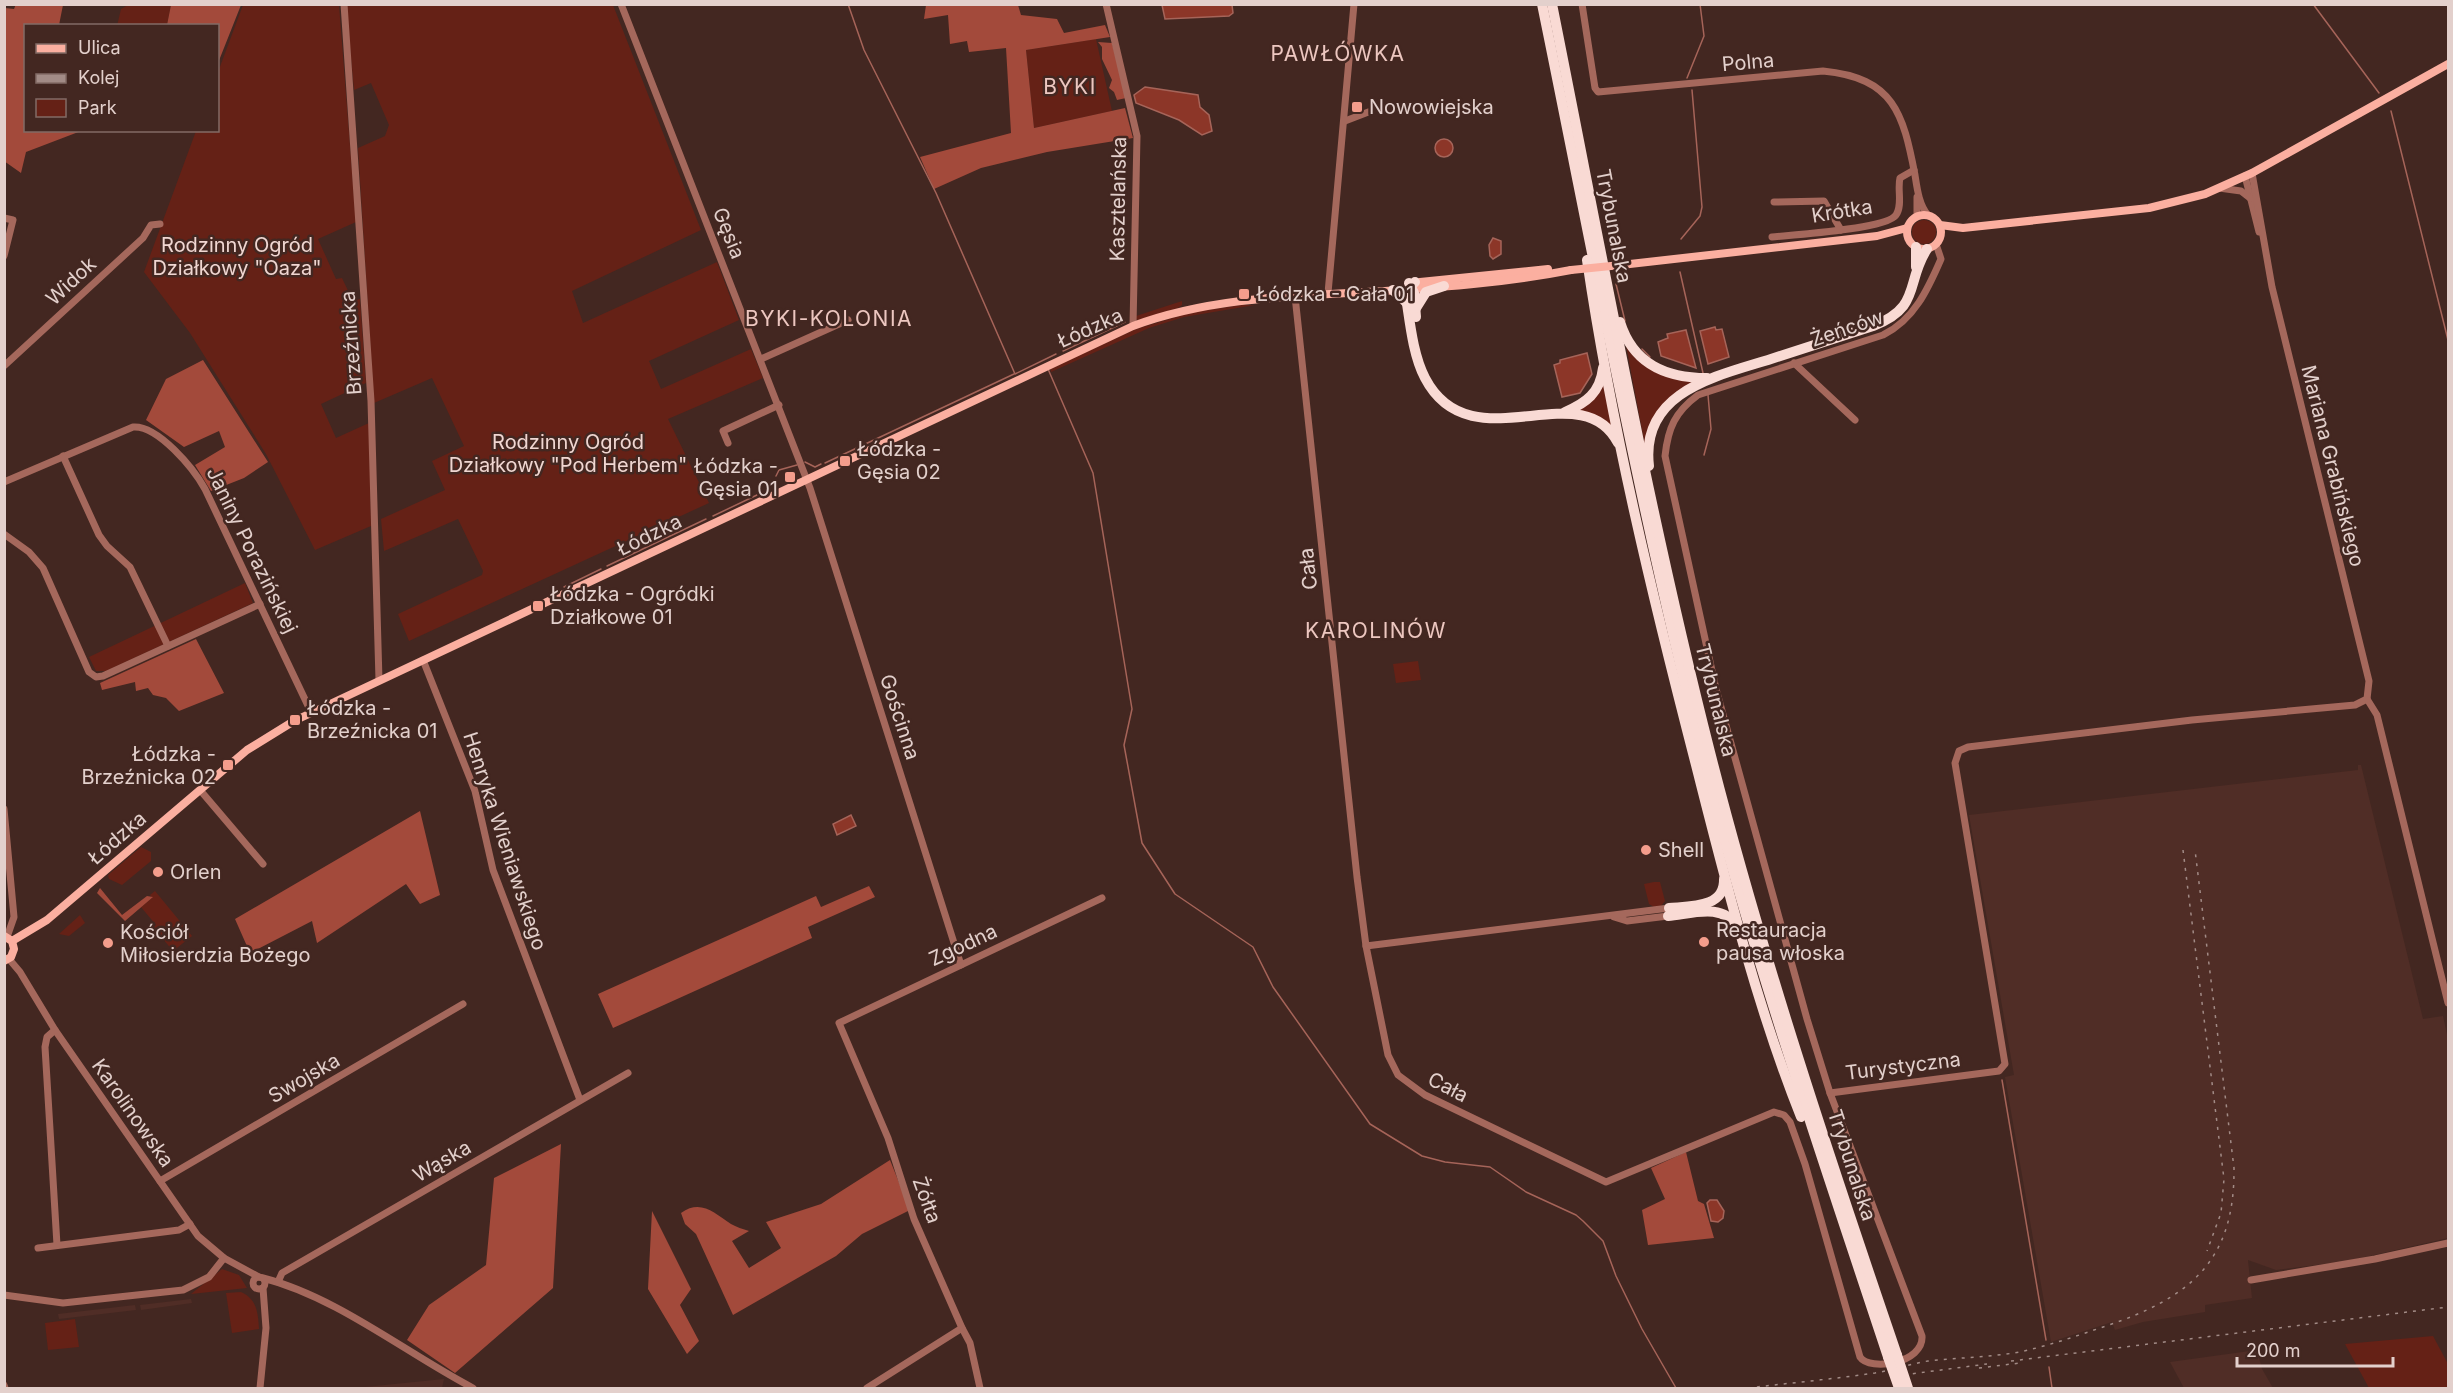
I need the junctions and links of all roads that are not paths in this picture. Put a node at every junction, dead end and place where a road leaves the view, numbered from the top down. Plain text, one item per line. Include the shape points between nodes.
1 (344, 4) edge
2 (621, 4) edge
3 (1106, 4) edge
4 (1354, 4) edge
5 (1542, 4) edge
6 (1552, 4) edge
7 (1582, 4) edge
8 (2448, 64) edge
9 (1371, 111) dead end
10 (1345, 121) junction
11 (1914, 170) junction
12 (2248, 175) junction
13 (2219, 188) junction
14 (1917, 189) junction
15 (1580, 191) junction
16 (2250, 198) junction
17 (1774, 202) dead end
18 (1928, 215) junction
19 (1917, 216) junction
20 (4, 218) edge
21 (160, 224) dead end
22 (1940, 225) junction
23 (1963, 228) junction
24 (1841, 230) junction
25 (1908, 233) junction
26 (1941, 236) junction
27 (1772, 237) dead end
28 (2262, 240) junction
29 (1926, 246) junction
30 (4, 256) edge
31 (1571, 270) junction
32 (1605, 273) junction
33 (1411, 285) junction
34 (1444, 286) junction
35 (1357, 290) junction
36 (1393, 290) junction
37 (1328, 293) junction
38 (1295, 296) junction
39 (1411, 307) junction
40 (848, 320) dead end
41 (1133, 326) junction
42 (1603, 352) junction
43 (761, 359) junction
44 (1794, 363) junction
45 (4, 366) edge
46 (1708, 378) junction
47 (779, 405) junction
48 (1562, 413) junction
49 (1855, 420) dead end
50 (728, 443) dead end
51 (63, 456) junction
52 (806, 476) junction
53 (1628, 478) junction
54 (4, 482) edge
55 (1652, 502) junction
56 (4, 534) edge
57 (260, 604) junction
58 (168, 646) junction
59 (423, 660) junction
60 (379, 680) junction
61 (2367, 699) junction
62 (311, 712) junction
63 (200, 790) junction
64 (4, 809) edge
65 (263, 864) dead end
66 (1724, 870) junction
67 (1102, 898) dead end
68 (1668, 912) junction
69 (1743, 938) junction
70 (9, 940) edge
71 (1366, 946) junction
72 (7, 960) edge
73 (962, 964) junction
74 (2448, 1003) edge
75 (463, 1004) dead end
76 (839, 1023) joint
77 (56, 1030) junction
78 (627, 1073) dead end
79 (1830, 1093) junction
80 (580, 1100) junction
81 (1825, 1170) junction
82 (160, 1181) junction
83 (1606, 1182) joint
84 (190, 1224) junction
85 (2448, 1243) edge
86 (57, 1245) junction
87 (38, 1248) dead end
88 (224, 1258) junction
89 (245, 1272) junction
90 (261, 1277) junction
91 (2251, 1280) dead end
92 (278, 1282) junction
93 (259, 1286) junction
94 (4, 1295) edge
95 (962, 1328) junction
96 (1893, 1356) junction
97 (260, 1389) edge
98 (473, 1389) edge
99 (867, 1389) edge
100 (980, 1389) edge
101 (1899, 1389) edge
102 (1908, 1389) edge

1 - 60 street, Brzeźnicka via 370,392
2 - 43 street, Gęsia
3 - 41 street, Kasztelańska via 1137,135
4 - 10 street
5 - 15 highway, Trybunalska
6 - 32 highway, Trybunalska
7 - 11 street, Polna via 1598,92 1823,71 1849,74 1869,82 1893,106 1904,128
8 - 12 main road
9 - 10 street
10 - 37 street
11 - 14 street, Polna
11 - 24 street, Krótka via 1900,178 1899,210 1894,218
12 - 13 main road
12 - 16 street, Mariana Grabińskiego
12 - 28 street, Mariana Grabińskiego via 2261,216
13 - 16 street via 2241,191
13 - 23 main road via 2149,208
14 - 18 street, Polna
14 - 19 street, Polna
15 - 42 highway via 1587,263
15 - 81 highway, Trybunalska via 1687,695 1758,955
16 - 28 street, Mariana Grabińskiego
17 - 24 street via 1824,201
18 - 19 main road
18 - 22 main road
19 - 25 main road
20 - 30 street via 13,220
21 - 45 street, Widok via 151,225 143,238
22 - 23 main road
22 - 26 main road
23 - 26 main road
24 - 27 street, Krótka
25 - 29 main road
25 - 31 main road, Łódzka, bridge
26 - 29 main road
28 - 61 street, Mariana Grabińskiego via 2369,681
29 - 44 street, Żeńców via 1941,259 1914,311 1903,323 1883,335
29 - 46 highway via 1905,306 1882,323
31 - 33 main road, Łódzka via 1536,270
31 - 34 main road, Łódzka
32 - 46 highway via 1623,330 1638,355 1670,375
32 - 55 highway, Trybunalska
33 - 34 main road, Łódzka
33 - 35 main road, Łódzka
33 - 36 main road, Łódzka
33 - 39 highway
34 - 39 highway via 1424,294
35 - 36 main road, Łódzka
35 - 37 main road, Łódzka
36 - 39 highway
37 - 38 main road, Łódzka
38 - 41 main road, Łódzka via 1202,307
38 - 71 street, Cała
39 - 48 highway via 1425,368 1455,408 1496,419
40 - 43 street
41 - 52 main road, Łódzka
42 - 48 highway via 1602,377 1596,391 1583,404
42 - 53 highway
43 - 47 street, Gęsia
44 - 49 street, Żeńców
44 - 79 street via 1698,395 1674,419 1665,456 1716,689
46 - 55 highway via 1677,397 1657,420 1649,446
47 - 50 street via 723,431
47 - 52 street, Gęsia
48 - 53 highway via 1588,416 1607,427 1617,442
51 - 54 street
51 - 57 street, Janiny Porazińskiej via 136,426 178,453 194,469
51 - 58 street via 99,534 130,567
52 - 59 main road, Łódzka
52 - 73 street, Gościnna
53 - 66 highway
55 - 96 highway, Trybunalska via 1696,694 1751,904
56 - 58 street via 43,568 92,674 103,676
57 - 58 street
57 - 62 street, Janiny Porazińskiej
59 - 60 main road, Łódzka
59 - 80 street, Henryka Wieniawskiego via 473,785 494,870
60 - 62 main road, Łódzka
61 - 74 street, Mariana Grabińskiego via 2378,715
61 - 79 street, Turystyczna via 2355,705 2192,720 1959,751 1955,763 2005,1064 1999,1071
62 - 63 main road, Łódzka via 247,750
63 - 65 street
63 - 70 main road, Łódzka via 47,920
64 - 70 street via 14,917
66 - 68 highway via 1723,888 1716,900
66 - 69 highway
67 - 73 street, Zgodna
68 - 69 highway via 1720,912 1733,920
68 - 71 street
69 - 81 highway via 1786,1080
70 - 72 main road
71 - 83 street, Cała via 1388,1055 1403,1080 1425,1095
72 - 77 street, Karolinowska via 22,975
73 - 76 street, Zgodna
75 - 82 street, Swojska
76 - 95 street, Żółta via 888,1138 914,1219
77 - 82 street, Karolinowska
77 - 86 street via 47,1037 45,1047
78 - 80 street, Wąska
79 - 83 street, Turystyczna via 1922,1336 1922,1347 1911,1357 1876,1365 1860,1357 1805,1164 1790,1122 1780,1112
80 - 92 street, Wąska via 282,1273
81 - 96 highway, Trybunalska
82 - 84 street, Karolinowska
84 - 86 street via 180,1230
84 - 88 street, Karolinowska
85 - 91 street
86 - 87 street
88 - 89 street, Karolinowska
88 - 94 street via 209,1277 187,1289 63,1303
89 - 90 street, Karolinowska
89 - 93 street, Karolinowska
90 - 92 street, Karolinowska
90 - 93 street
92 - 93 street
92 - 98 street, Karolinowska via 374,1328
93 - 97 street via 266,1328
95 - 99 street
95 - 100 street, Żółta via 970,1343
96 - 101 highway, Trybunalska, bridge
96 - 102 highway, Trybunalska, bridge

